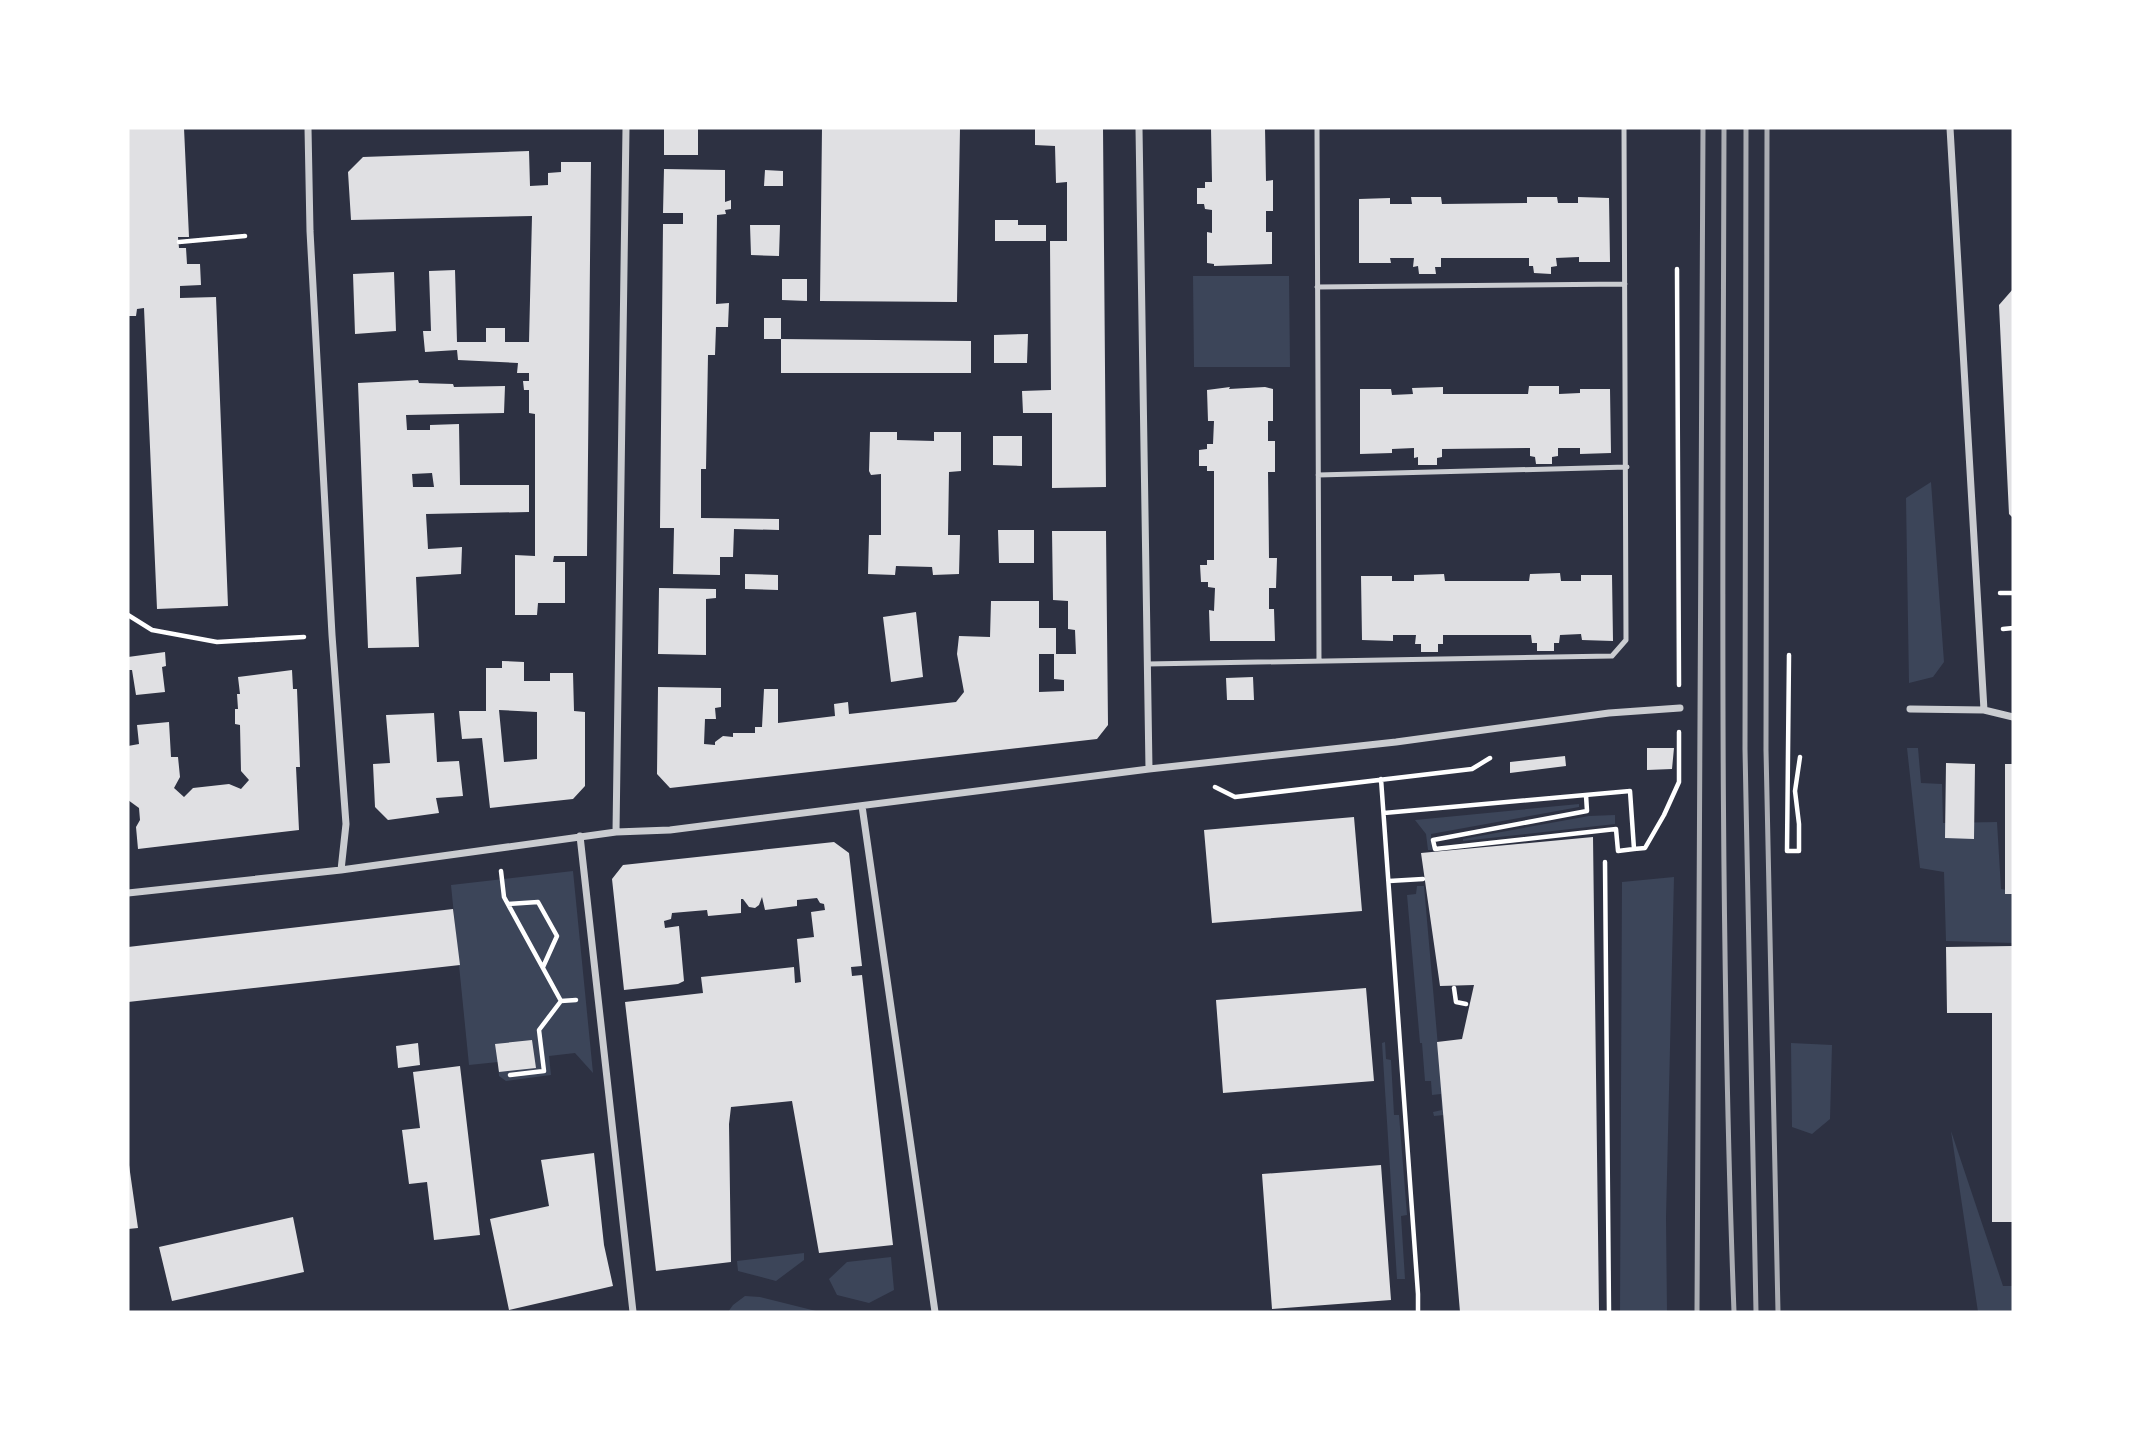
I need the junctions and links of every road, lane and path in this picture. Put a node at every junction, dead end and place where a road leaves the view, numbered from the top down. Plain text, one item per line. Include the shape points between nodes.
1 (308, 128) edge
2 (626, 128) edge
3 (1139, 128) edge
4 (1317, 128) edge
5 (1624, 128) edge
6 (1950, 128) edge
7 (244, 236) dead end
8 (179, 242) dead end
9 (1677, 269) dead end
10 (1625, 284) junction
11 (1317, 287) junction
12 (1627, 467) junction
13 (1318, 475) junction
14 (128, 615) edge
15 (304, 637) dead end
16 (1788, 656) dead end
17 (1320, 661) junction
18 (1147, 664) junction
19 (1679, 676) dead end
20 (1680, 708) dead end
21 (1910, 709) dead end
22 (1984, 710) junction
23 (2013, 717) edge
24 (1800, 757) dead end
25 (1490, 758) dead end
26 (1149, 769) junction
27 (1381, 779) junction
28 (1679, 782) dead end
29 (1211, 785) dead end
30 (1586, 795) junction
31 (862, 806) junction
32 (1384, 813) junction
33 (616, 832) junction
34 (580, 836) junction
35 (1634, 849) junction
36 (1605, 862) dead end
37 (341, 870) junction
38 (501, 870) dead end
39 (1423, 879) dead end
40 (1389, 881) junction
41 (128, 893) edge
42 (508, 904) junction
43 (543, 967) junction
44 (1454, 988) dead end
45 (598, 998) junction
46 (562, 1001) junction
47 (1466, 1003) dead end
48 (510, 1075) dead end
49 (634, 1312) edge
50 (935, 1312) edge
51 (1418, 1312) edge
52 (1609, 1312) edge

1 - 37 street via 313,287 346,824
2 - 33 street
3 - 18 street
4 - 11 lane
5 - 10 lane
6 - 22 street
7 - 8 path
9 - 19 path
10 - 11 lane
10 - 12 lane
11 - 13 lane
12 - 13 lane
12 - 17 lane via 1626,640 1612,656
13 - 17 lane
14 - 15 path via 152,630 217,642
16 - 24 path via 1787,851 1799,851 1794,791
17 - 18 lane
18 - 26 street
20 - 26 street
21 - 22 street
22 - 23 street
25 - 27 path via 1472,769
26 - 31 street
27 - 29 path via 1235,797
27 - 32 path
28 - 35 path via 1645,848
30 - 32 path
30 - 35 path via 1630,791
30 - 35 path via 1587,811 1433,840 1435,849 1616,829 1618,851
31 - 33 street via 670,830
31 - 50 street
32 - 40 path
33 - 34 street
34 - 37 street
34 - 45 street
36 - 52 path
37 - 41 street
38 - 42 path
39 - 40 path
40 - 51 path
42 - 43 path
42 - 43 path via 538,902 556,936
43 - 46 path
44 - 47 path via 1456,1002
45 - 46 path
45 - 49 street
46 - 48 path via 540,1030 544,1071

